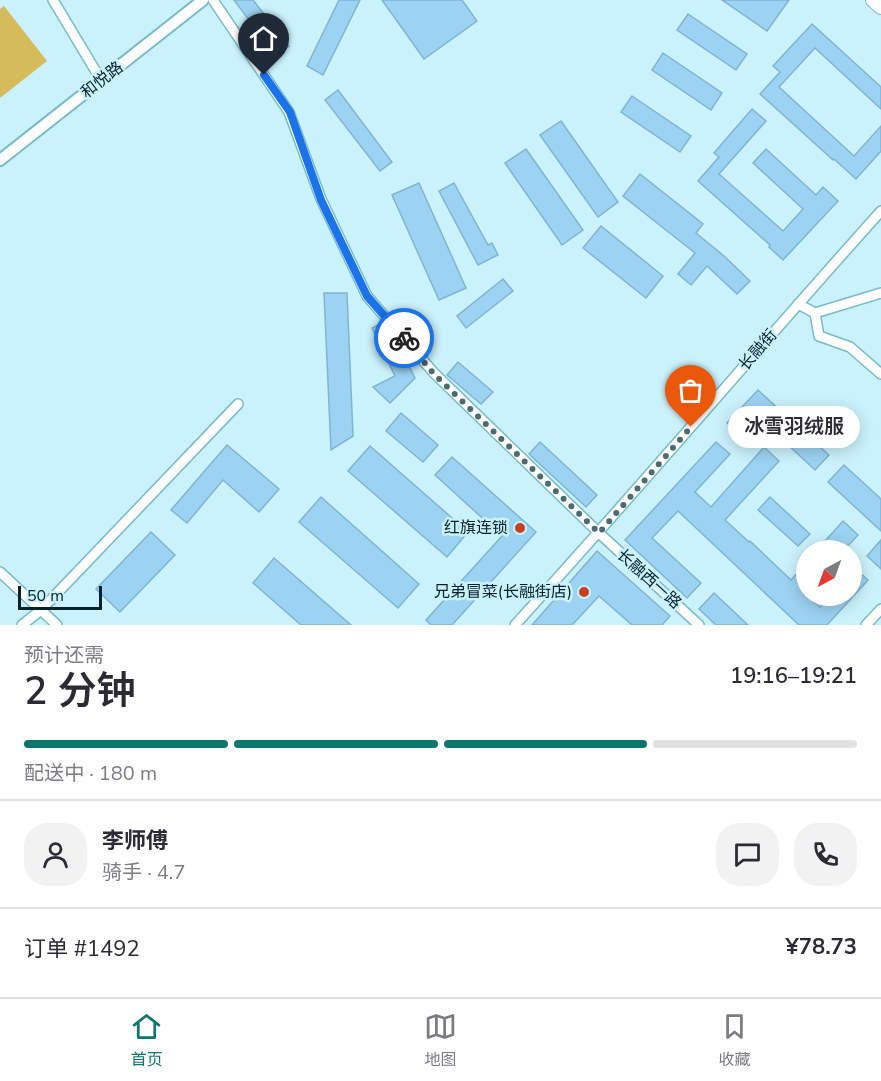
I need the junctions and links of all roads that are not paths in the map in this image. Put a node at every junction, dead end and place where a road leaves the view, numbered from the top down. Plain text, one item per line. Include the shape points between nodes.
1 (53, 0) edge
2 (203, 0) edge
3 (213, 0) edge
4 (873, 0) edge
5 (881, 7) edge
6 (101, 80) junction
7 (0, 160) edge
8 (881, 211) edge
9 (881, 294) edge
10 (798, 304) junction
11 (815, 313) junction
12 (881, 374) edge
13 (238, 404) dead end
14 (599, 533) junction
15 (0, 572) edge
16 (881, 609) edge
17 (41, 610) junction
18 (22, 625) edge
19 (57, 625) edge
20 (515, 625) edge
21 (699, 625) edge
22 (866, 625) edge

1 - 6 street
2 - 6 street, 和悦路
3 - 14 street, 长融西一路 via 290,112 321,200 367,296 434,374
4 - 5 main road
6 - 7 street, 和悦路
8 - 10 street, 长融街
9 - 11 street
10 - 11 street
10 - 14 street, 长融街
11 - 12 street via 819,336 850,347
13 - 17 street
14 - 20 street, 长融街
14 - 21 street, 长融西一路
15 - 17 street
16 - 22 street
17 - 18 street
17 - 19 street

